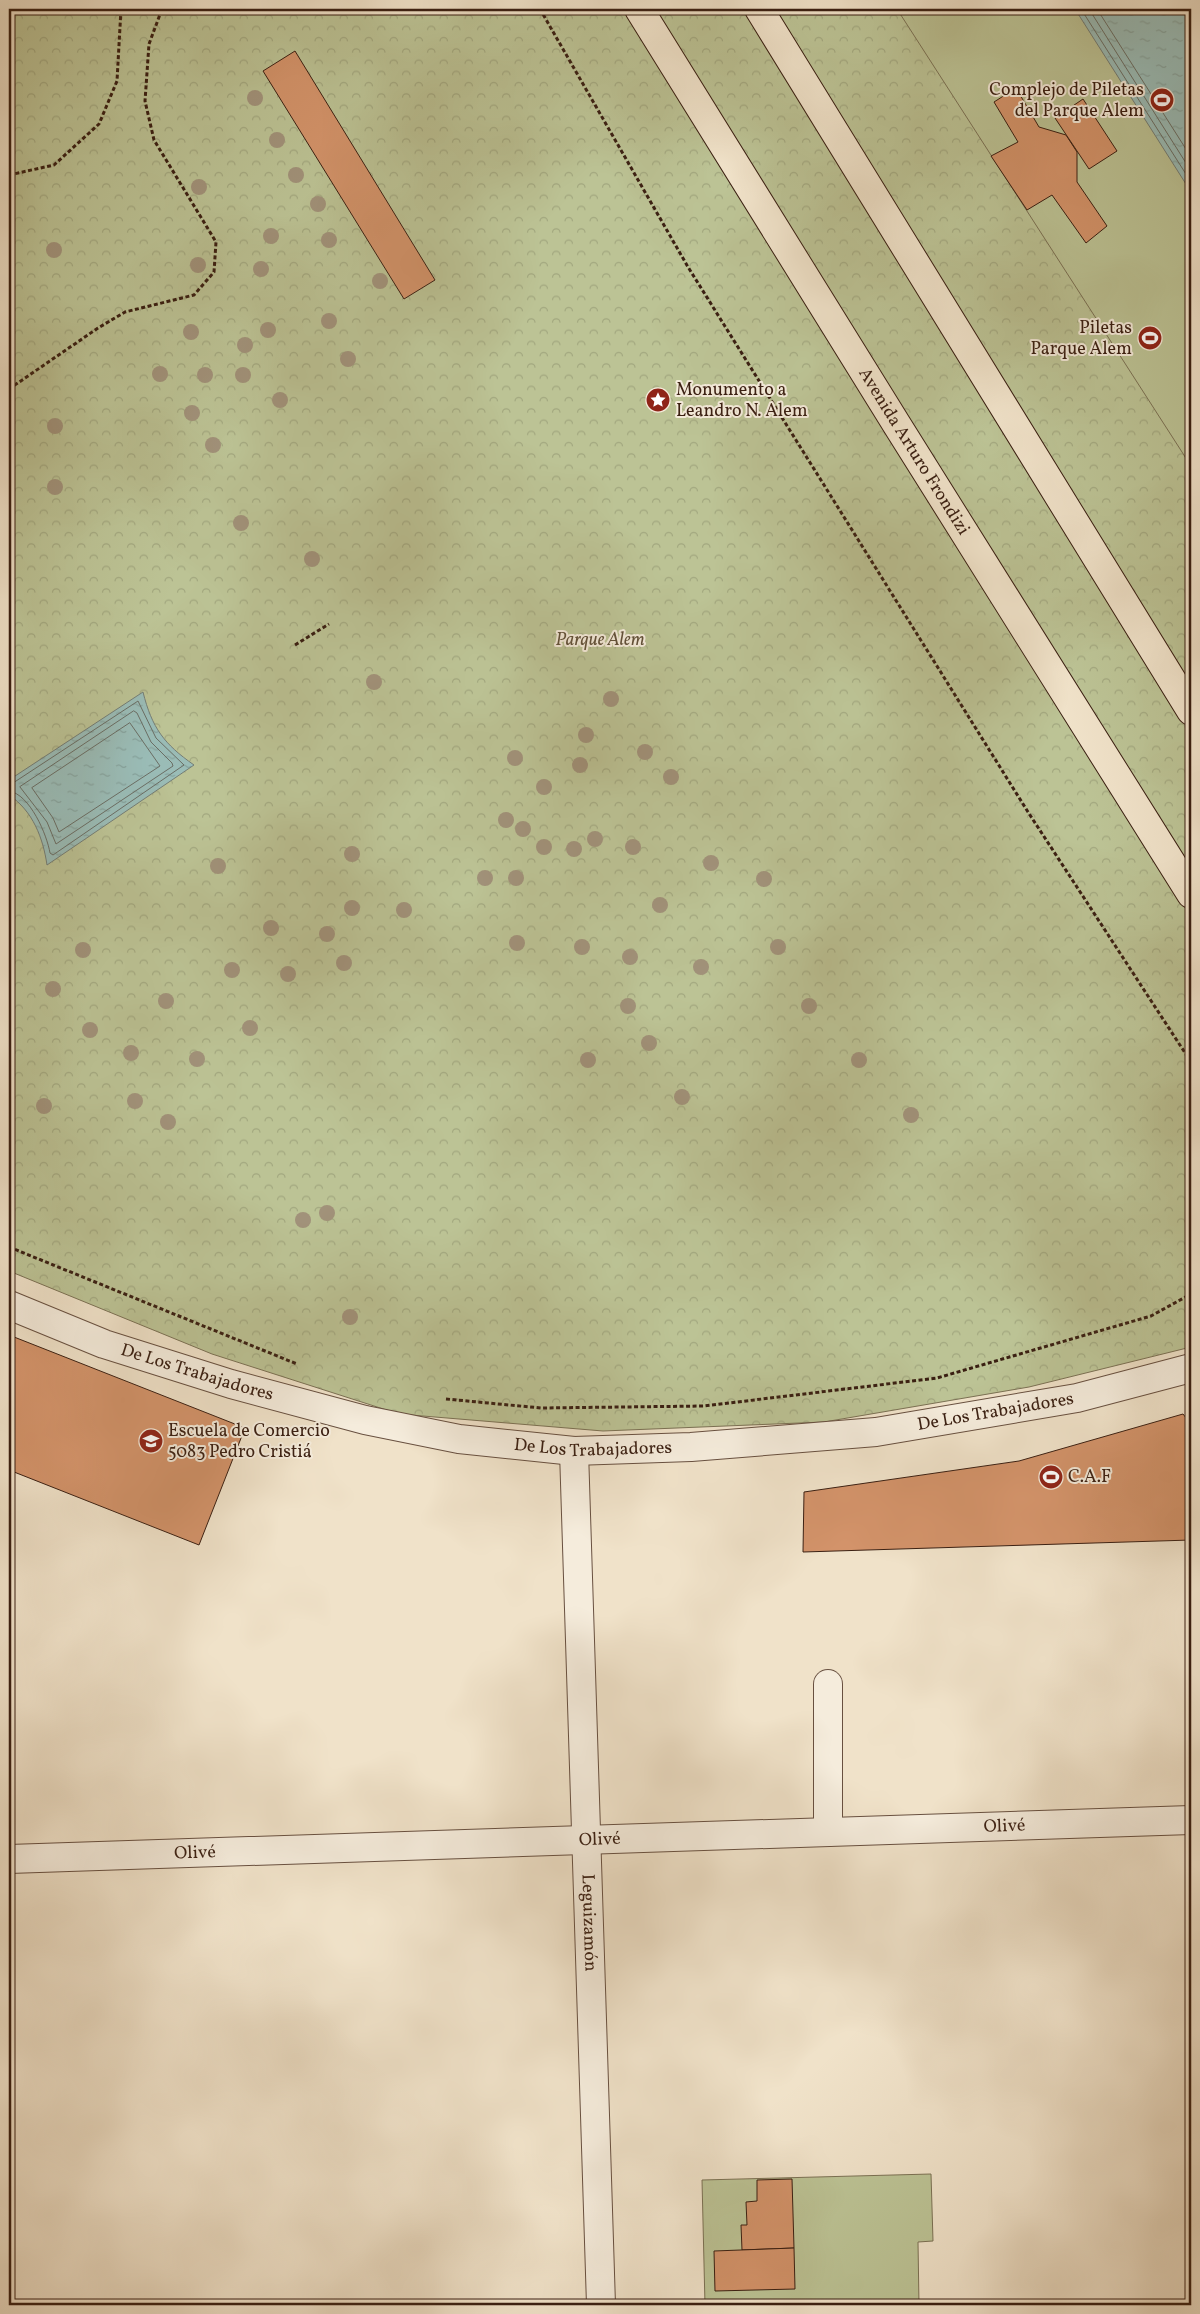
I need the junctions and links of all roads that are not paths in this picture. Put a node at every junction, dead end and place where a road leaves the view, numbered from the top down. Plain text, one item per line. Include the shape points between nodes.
1 (639, 9) edge
2 (759, 9) edge
3 (1191, 711) edge
4 (1191, 894) edge
5 (9, 1305) edge
6 (1191, 1368) edge
7 (574, 1451) junction
8 (828, 1684) dead end
9 (1191, 1820) edge
10 (828, 1832) junction
11 (587, 1840) junction
12 (9, 1859) edge
13 (602, 2305) edge

1 - 4 main road, Avenida Arturo Frondizi
2 - 3 main road
5 - 7 street, De Los Trabajadores via 104,1344 231,1384 365,1420 459,1439
6 - 7 street, De Los Trabajadores via 1077,1398 876,1432 691,1447
7 - 11 street, Leguizamón
8 - 10 street
9 - 10 street, Olivé
10 - 11 street, Olivé
11 - 12 street, Olivé
11 - 13 street, Leguizamón

